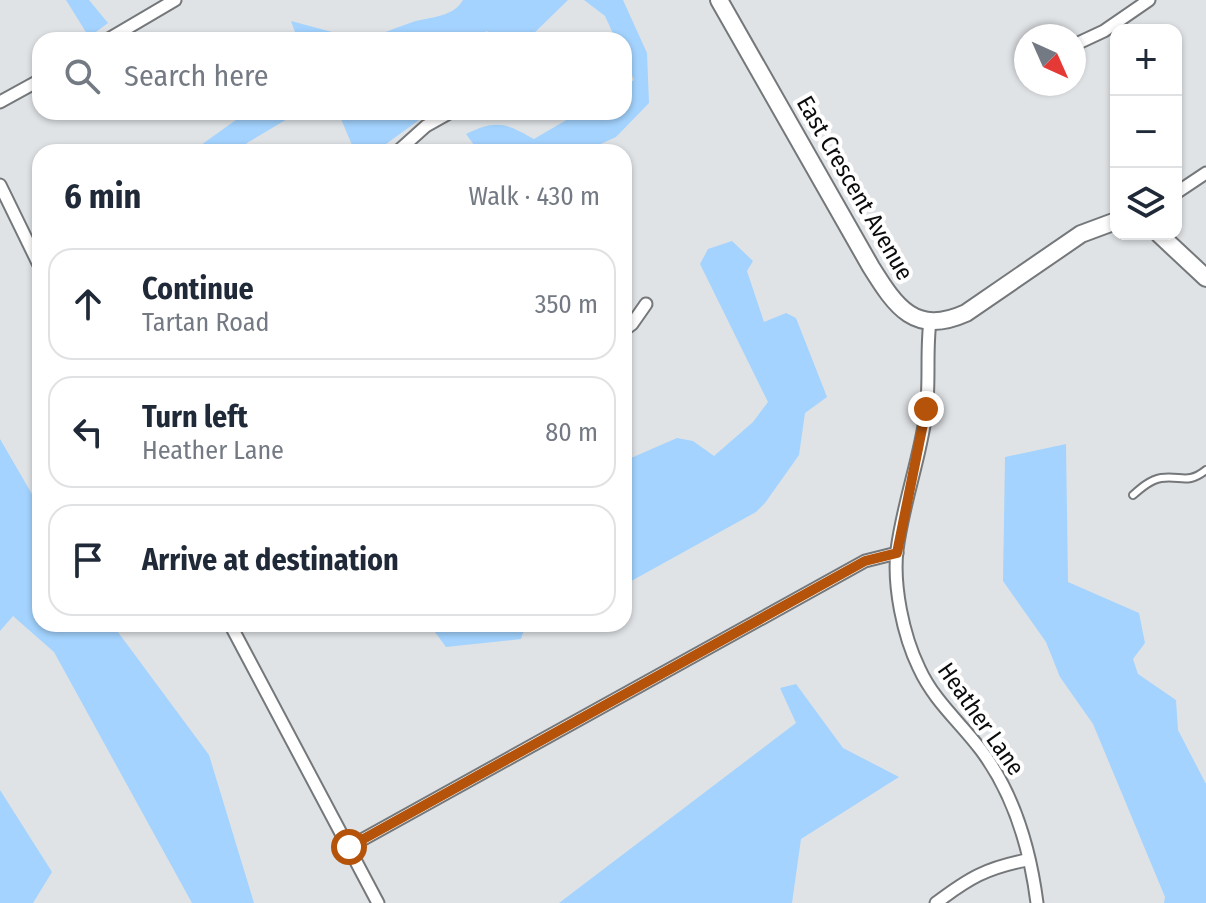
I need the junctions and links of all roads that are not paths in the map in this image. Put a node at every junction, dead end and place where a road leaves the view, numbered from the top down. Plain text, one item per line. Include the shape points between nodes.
1 (175, 0) edge
2 (719, 0) edge
3 (1149, 0) edge
4 (121, 32) edge
5 (1086, 39) edge
6 (32, 84) edge
7 (0, 102) edge
8 (437, 120) edge
9 (406, 144) edge
10 (1206, 173) edge
11 (0, 185) edge
12 (1182, 189) edge
13 (1110, 223) edge
14 (1165, 240) edge
15 (32, 251) edge
16 (1206, 278) edge
17 (646, 304) dead end
18 (930, 321) junction
19 (632, 324) edge
20 (1206, 470) edge
21 (1133, 495) dead end
22 (897, 553) junction
23 (234, 632) edge
24 (349, 847) junction
25 (1027, 860) junction
26 (378, 903) edge
27 (936, 903) edge
28 (1037, 903) edge

1 - 4 street
2 - 18 street, East Crescent Avenue via 888,295 909,315
3 - 5 street
6 - 7 street
8 - 9 street
10 - 12 street
11 - 15 street
13 - 18 street via 1081,234 966,313
14 - 16 street
17 - 19 street
18 - 22 street, Heather Lane via 926,409
20 - 21 lane via 1188,480 1161,478
22 - 24 street via 865,561
22 - 25 street, Heather Lane via 902,620 919,669 1005,788
23 - 24 street
24 - 26 street
25 - 27 street via 967,880
25 - 28 street, Heather Lane

